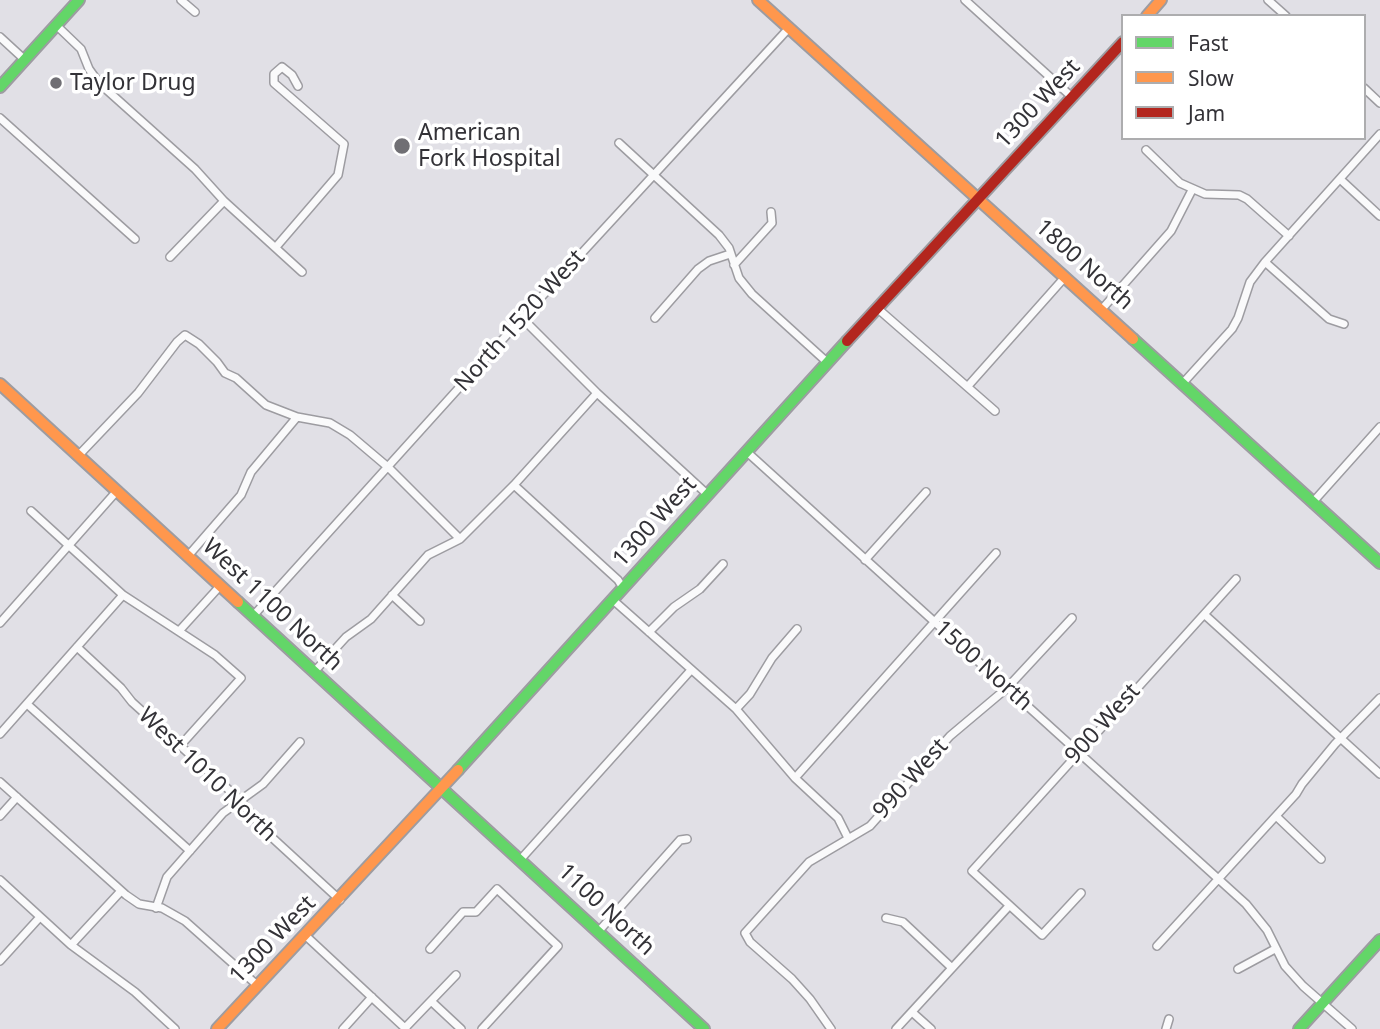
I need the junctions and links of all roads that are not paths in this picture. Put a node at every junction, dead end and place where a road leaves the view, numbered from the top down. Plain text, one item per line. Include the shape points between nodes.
1 (79, 0) edge
2 (181, 0) edge
3 (758, 0) edge
4 (965, 0) edge
5 (1161, 0) edge
6 (1268, 0) edge
7 (195, 12) dead end
8 (1148, 14) edge
9 (1284, 14) edge
10 (56, 25) junction
11 (789, 28) junction
12 (0, 37) edge
13 (1121, 44) edge
14 (25, 60) junction
15 (298, 86) dead end
16 (0, 88) edge
17 (1366, 90) edge
18 (1073, 97) junction
19 (1380, 103) edge
20 (0, 118) edge
21 (1380, 134) edge
22 (619, 143) dead end
23 (1146, 150) dead end
24 (655, 174) junction
25 (1340, 179) junction
26 (1192, 190) junction
27 (979, 199) junction
28 (224, 201) junction
29 (771, 212) dead end
30 (1380, 216) edge
31 (1289, 236) junction
32 (135, 239) dead end
33 (276, 247) junction
34 (730, 254) junction
35 (170, 257) dead end
36 (1265, 262) junction
37 (734, 265) junction
38 (302, 272) dead end
39 (1066, 276) junction
40 (877, 308) junction
41 (1102, 309) junction
42 (522, 318) junction
43 (655, 318) dead end
44 (1344, 324) dead end
45 (828, 363) junction
46 (1183, 383) junction
47 (0, 384) edge
48 (968, 386) junction
49 (597, 393) junction
50 (995, 411) dead end
51 (296, 417) junction
52 (1380, 428) edge
53 (747, 452) junction
54 (78, 456) junction
55 (389, 467) junction
56 (514, 485) junction
57 (116, 492) junction
58 (926, 492) dead end
59 (708, 495) junction
60 (1313, 502) junction
61 (31, 511) dead end
62 (460, 539) junction
63 (69, 546) junction
64 (996, 553) dead end
65 (188, 556) junction
66 (865, 560) junction
67 (1380, 563) edge
68 (723, 564) dead end
69 (1236, 579) dead end
70 (220, 586) junction
71 (623, 588) junction
72 (123, 595) junction
73 (393, 595) junction
74 (614, 600) junction
75 (1205, 615) junction
76 (253, 616) junction
77 (1072, 618) dead end
78 (934, 620) junction
79 (420, 621) dead end
80 (0, 622) edge
81 (797, 629) dead end
82 (180, 630) junction
83 (649, 632) junction
84 (77, 647) junction
85 (691, 670) junction
86 (314, 672) junction
87 (1007, 688) junction
88 (1380, 698) edge
89 (27, 704) junction
90 (736, 709) junction
91 (0, 734) edge
92 (1340, 738) junction
93 (300, 742) dead end
94 (180, 746) junction
95 (1078, 752) junction
96 (1380, 774) edge
97 (795, 778) junction
98 (0, 782) edge
99 (442, 788) junction
100 (17, 797) junction
101 (240, 800) junction
102 (0, 816) edge
103 (1276, 816) junction
104 (480, 823) joint
105 (848, 838) junction
106 (687, 839) dead end
107 (190, 851) junction
108 (1321, 859) dead end
109 (520, 860) junction
110 (0, 880) edge
111 (1219, 880) junction
112 (121, 891) junction
113 (1081, 893) dead end
114 (340, 900) junction
115 (1009, 906) junction
116 (156, 908) junction
117 (40, 917) junction
118 (886, 918) dead end
119 (598, 932) junction
120 (306, 936) junction
121 (1380, 940) edge
122 (71, 945) junction
123 (1157, 946) dead end
124 (430, 949) dead end
125 (1275, 949) junction
126 (0, 961) edge
127 (952, 968) junction
128 (1238, 969) dead end
129 (456, 975) dead end
130 (257, 985) junction
131 (372, 997) junction
132 (431, 1001) junction
133 (1323, 1003) junction
134 (912, 1012) junction
135 (1169, 1018) dead end
136 (406, 1028) edge
137 (175, 1029) edge
138 (218, 1029) edge
139 (343, 1029) edge
140 (461, 1029) edge
141 (482, 1029) edge
142 (704, 1029) edge
143 (831, 1029) edge
144 (896, 1029) edge
145 (931, 1029) edge
146 (1166, 1029) edge
147 (1299, 1029) edge
148 (1352, 1029) edge

1 - 10 street
2 - 7 street
3 - 11 street, 1800 North
4 - 18 street
5 - 8 street
6 - 9 street
10 - 14 street
10 - 28 street via 81,49 99,83
11 - 24 street, North 1520 West
11 - 27 street, 1800 North
12 - 14 street
13 - 18 street, 1300 West
14 - 16 street
15 - 33 street via 282,67 274,74 274,83 344,144 338,175
17 - 19 street
18 - 27 street, 1300 West
20 - 32 street
21 - 25 street
22 - 24 street
23 - 26 street
24 - 34 street via 719,235
24 - 42 street, North 1520 West
25 - 30 street
25 - 31 street
26 - 31 street via 1239,195
26 - 41 street via 1171,232
27 - 39 street, 1800 North
27 - 40 street, 1300 West
28 - 33 street
28 - 35 street
29 - 37 street via 772,223
31 - 36 street
33 - 38 street
34 - 37 street
34 - 43 street via 698,269
36 - 44 street via 1329,319
36 - 46 street via 1250,282 1232,330
37 - 45 street via 752,294
39 - 41 street, 1800 North
39 - 48 street
40 - 45 street, 1300 West
40 - 48 street
41 - 46 street, 1800 North
42 - 49 street
42 - 55 street, North 1520 West
45 - 53 street, 1300 West
46 - 60 street, 1800 North
47 - 54 street, West 1100 North
48 - 50 street
49 - 56 street
49 - 59 street
51 - 54 street via 266,405 185,335
51 - 55 street via 330,423
51 - 65 street via 251,472 241,495
52 - 60 street
53 - 59 street, 1300 West
53 - 66 street, 1500 North
54 - 57 street, West 1100 North
55 - 62 street
55 - 76 street, North 1520 West
56 - 62 street
56 - 71 street
57 - 63 street
57 - 65 street, West 1100 North
58 - 66 street
59 - 71 street, 1300 West
60 - 67 street, 1800 North
61 - 63 street
62 - 73 street via 428,555
63 - 72 street
63 - 80 street
64 - 78 street
65 - 70 street, West 1100 North
66 - 78 street, 1500 North
68 - 83 street
69 - 75 street, 900 West
70 - 76 street, West 1100 North
70 - 82 street
71 - 74 street, 1300 West
72 - 82 street
72 - 84 street
73 - 79 street
73 - 86 street
74 - 83 street
74 - 99 street, 1300 West
75 - 92 street
75 - 95 street, 900 West
76 - 86 street, West 1100 North
77 - 87 street, 990 West
78 - 87 street, 1500 North
78 - 97 street
81 - 90 street
82 - 94 street via 241,678
83 - 85 street
84 - 89 street
84 - 94 street, West 1010 North
85 - 90 street
85 - 109 street
86 - 99 street, West 1100 North
87 - 95 street, 1500 North
87 - 105 street, 990 West via 950,736 870,826
88 - 92 street
89 - 91 street
89 - 107 street
90 - 97 street
92 - 96 street
92 - 103 street
93 - 101 street via 263,784
94 - 101 street, West 1010 North
95 - 111 street, 1500 North
95 - 115 street, 900 West via 971,870
97 - 105 street via 838,818
98 - 100 street
99 - 104 street, West 1100 North
99 - 114 street, 1300 West
100 - 102 street
100 - 112 street
101 - 107 street
101 - 114 street, West 1010 North via 266,832
103 - 108 street
103 - 111 street
104 - 109 street, 1100 North
105 - 143 street, 990 West via 809,862 745,933 810,999
106 - 119 street via 680,840
107 - 116 street via 167,877
109 - 119 street, 1100 North
110 - 117 street
111 - 123 street
111 - 125 street, 1500 North via 1259,919
112 - 116 street via 139,904
112 - 122 street
113 - 115 street via 1042,935
114 - 120 street, 1300 West
115 - 127 street
116 - 130 street via 185,921
117 - 122 street
117 - 126 street
118 - 127 street via 903,922
119 - 142 street, 1100 North
120 - 130 street, 1300 West
120 - 131 street
121 - 133 street
122 - 137 street via 135,992
124 - 141 street via 463,912 476,912 497,889 558,946
125 - 128 street
125 - 133 street, 1500 North via 1285,966
127 - 134 street
129 - 132 street
130 - 138 street, 1300 West
131 - 136 street
131 - 139 street
132 - 136 street
132 - 140 street
133 - 147 street
133 - 148 street, 1500 North
134 - 144 street
134 - 145 street
135 - 146 street

